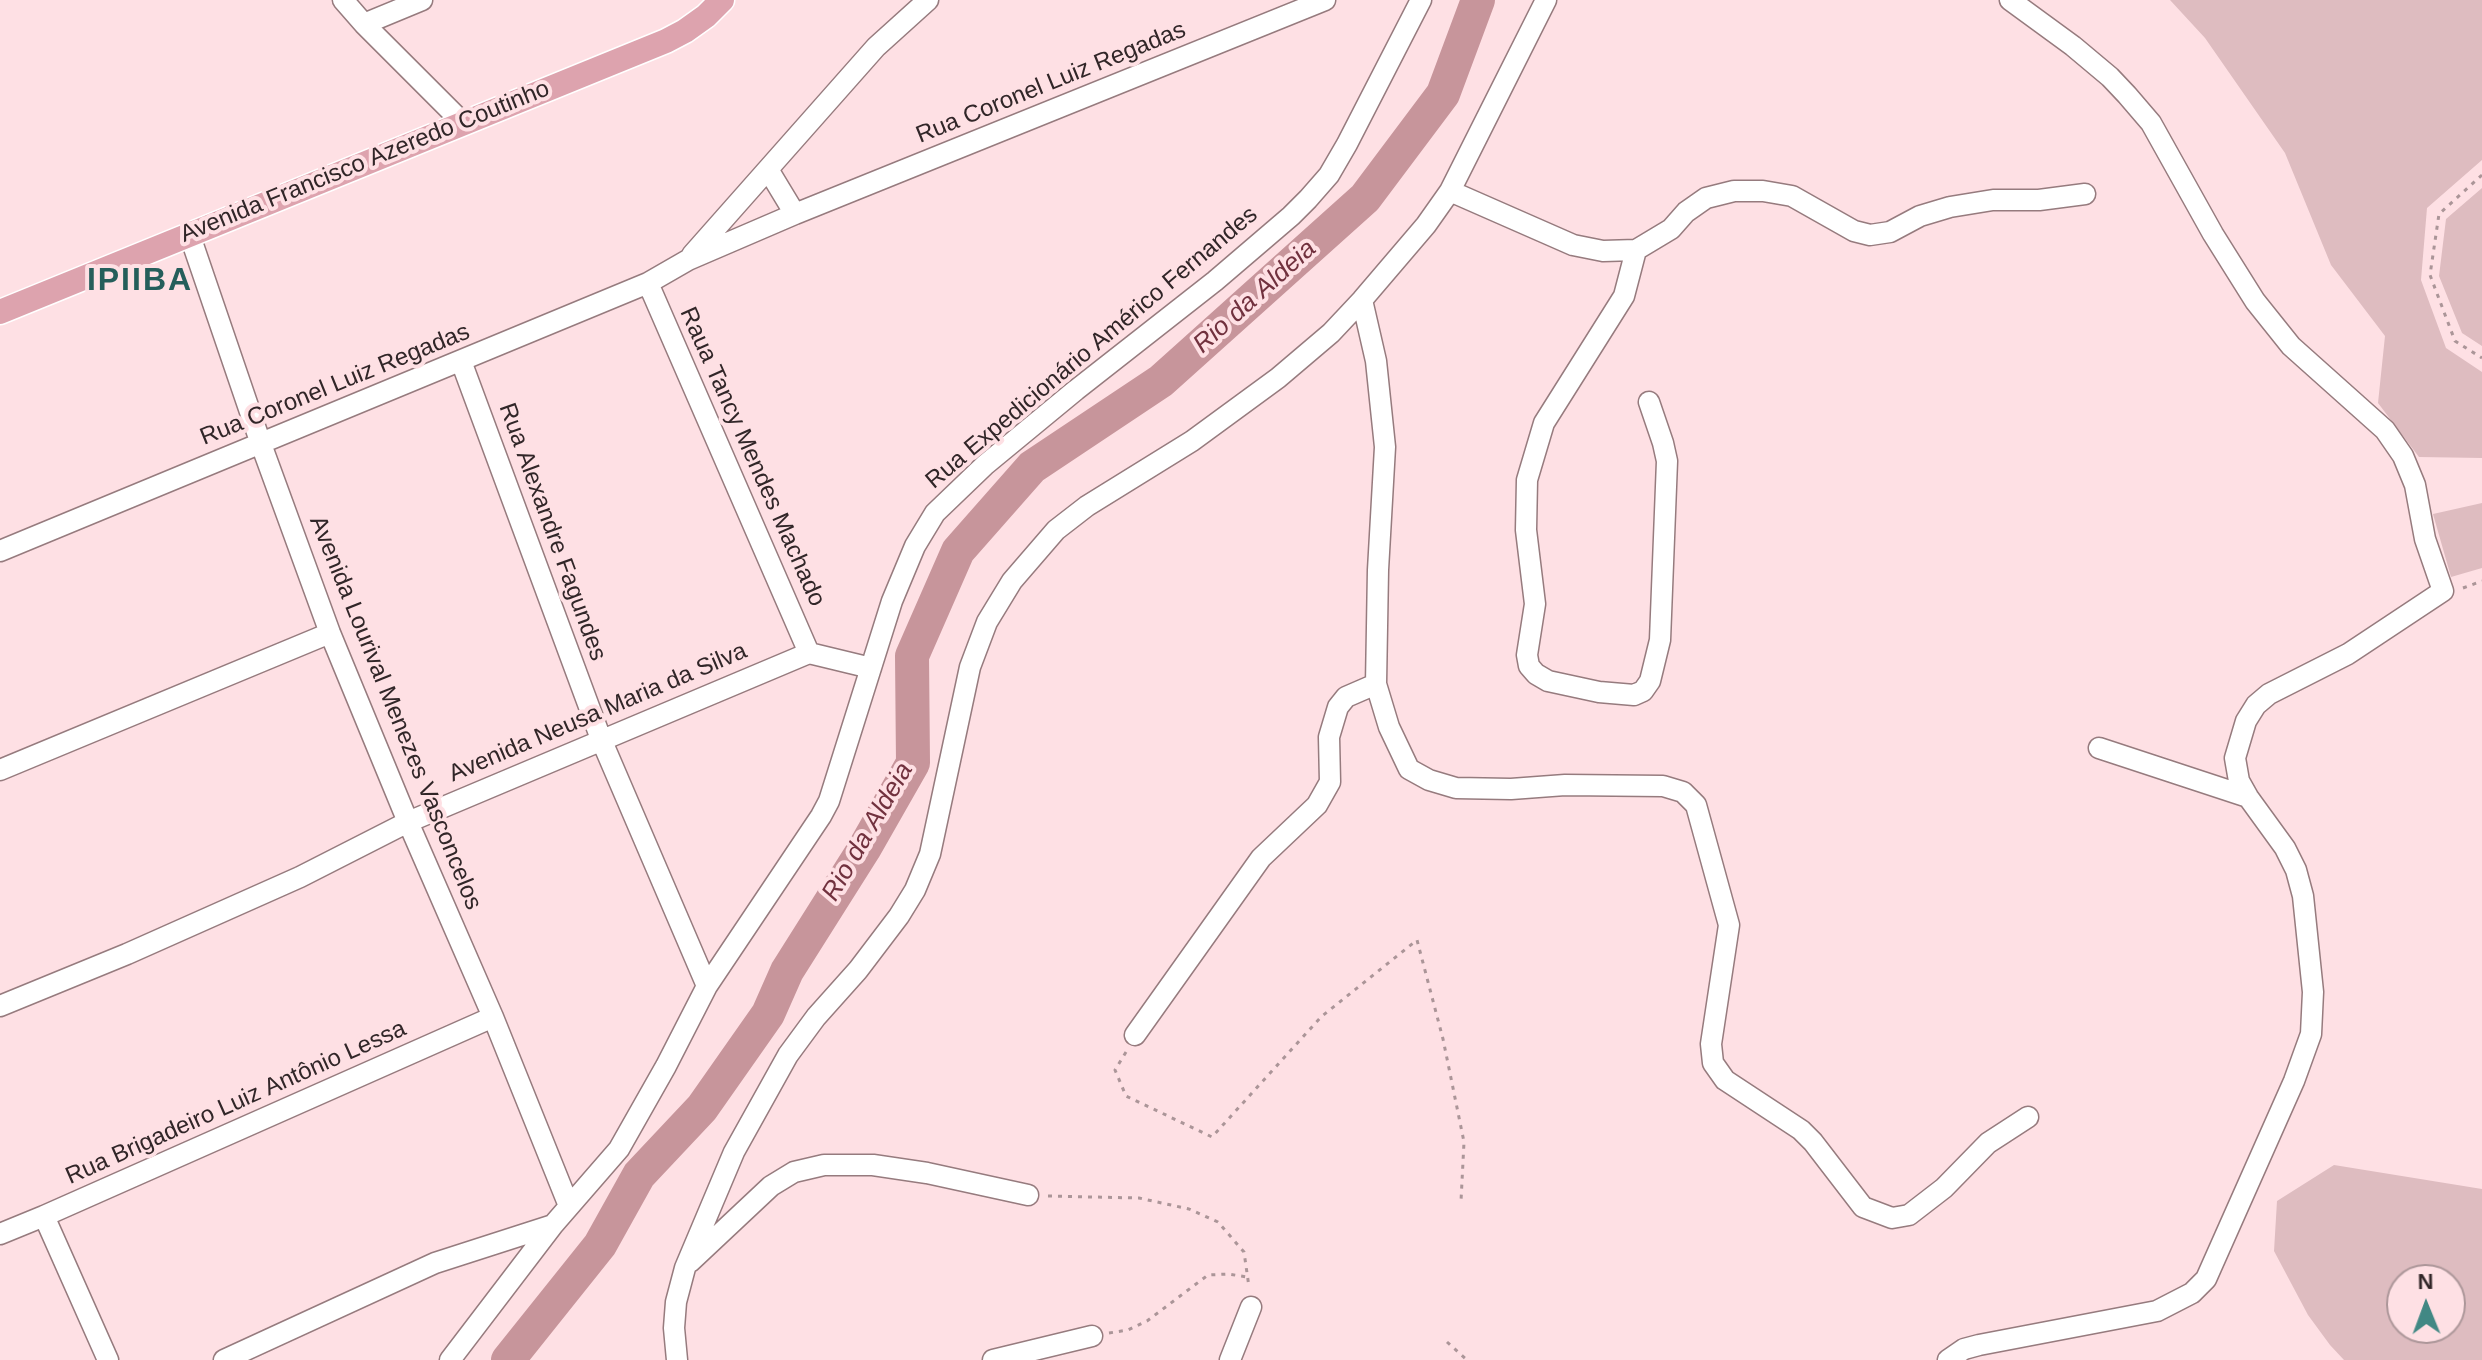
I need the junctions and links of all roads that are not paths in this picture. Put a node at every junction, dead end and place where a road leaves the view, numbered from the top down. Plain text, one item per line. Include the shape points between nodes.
1 (343, 0) edge
2 (422, 0) edge
3 (722, 0) edge
4 (928, 0) edge
5 (1325, 0) edge
6 (1421, 0) edge
7 (1546, 0) edge
8 (2010, 0) edge
9 (364, 24) junction
10 (463, 123) junction
11 (769, 171) junction
12 (1450, 191) junction
13 (2085, 194) dead end
14 (795, 214) junction
15 (189, 233) junction
16 (1636, 250) junction
17 (688, 260) junction
18 (648, 283) junction
19 (1362, 300) junction
20 (2, 305) edge
21 (461, 361) junction
22 (1649, 402) dead end
23 (261, 444) junction
24 (0, 551) edge
25 (330, 633) junction
26 (809, 653) junction
27 (871, 668) junction
28 (1376, 684) junction
29 (601, 739) junction
30 (2099, 748) dead end
31 (0, 770) edge
32 (2248, 797) junction
33 (408, 822) junction
34 (707, 986) junction
35 (0, 1006) edge
36 (493, 1017) junction
37 (1135, 1035) road end
38 (2028, 1117) dead end
39 (1028, 1195) road end
40 (569, 1206) junction
41 (44, 1216) junction
42 (553, 1225) junction
43 (0, 1234) edge
44 (685, 1268) junction
45 (1251, 1307) road end
46 (1092, 1336) road end
47 (108, 1360) edge
48 (224, 1360) edge
49 (450, 1360) edge
50 (677, 1360) edge
51 (993, 1360) edge
52 (1230, 1360) edge
53 (1948, 1360) edge

1 - 9 street
2 - 9 street
3 - 10 main road, Avenida Francisco Azeredo Coutinho via 666,41
4 - 11 street, Rua Coronel Luiz Regadas via 876,47
5 - 14 street, Rua Coronel Luiz Regadas
6 - 27 street, Rua Expedicionário Américo Fernandes via 1347,144 1308,199 1215,281 985,465 935,513 904,571
7 - 12 street
8 - 32 street via 2110,77 2151,123 2255,301 2291,346 2385,430 2415,485 2425,539 2443,591 2348,654 2256,705 2235,758
9 - 10 street
10 - 15 main road, Avenida Francisco Azeredo Coutinho
11 - 14 street
11 - 17 street, Rua Coronel Luiz Regadas
12 - 16 street via 1573,245
12 - 19 street
13 - 16 street via 1950,207 1870,235 1792,196 1734,191 1706,198 1671,229
14 - 17 street, Rua Coronel Luiz Regadas
15 - 20 main road, Avenida Francisco Azeredo Coutinho
15 - 23 street, Avenida Lourival Menezes Vasconcelos
16 - 22 street via 1624,296 1544,423 1527,480 1526,530 1535,604 1527,655 1529,666 1548,681 1634,695 1650,681 1660,640 1667,461
17 - 18 street, Rua Coronel Luiz Regadas
18 - 21 street, Rua Coronel Luiz Regadas
18 - 26 street, Raua Tancy Mendes Machado
19 - 28 street via 1376,361 1385,447
19 - 44 street via 1278,378 1056,530 1012,581 987,622 970,667 930,854 915,890 767,1089
21 - 23 street, Rua Coronel Luiz Regadas
21 - 29 street, Rua Alexandre Fagundes
23 - 24 street, Rua Coronel Luiz Regadas
23 - 25 street, Avenida Lourival Menezes Vasconcelos
25 - 31 street
25 - 33 street, Avenida Lourival Menezes Vasconcelos
26 - 27 street
26 - 29 street, Avenida Neusa Maria da Silva
27 - 34 street, Rua Expedicionário Américo Fernandes via 829,801
28 - 37 street via 1346,697 1338,707 1329,737 1330,782 1317,805 1261,858
28 - 38 street via 1409,769 1429,780 1456,788 1663,786 1683,792 1696,805 1729,925 1711,1044 1713,1063 1725,1080 1801,1130 1863,1207 1892,1218 1909,1215 1988,1143
29 - 33 street, Avenida Neusa Maria da Silva
29 - 34 street, Rua Alexandre Fagundes
30 - 32 street
32 - 53 street via 2285,848 2303,896 2313,992 2311,1034 2206,1279 2192,1293 2157,1311 1979,1345
33 - 35 street, Avenida Neusa Maria da Silva via 300,877
33 - 36 street, Avenida Lourival Menezes Vasconcelos
34 - 40 street, Rua Expedicionário Américo Fernandes via 619,1149
36 - 40 street, Avenida Lourival Menezes Vasconcelos
36 - 41 street, Rua Brigadeiro Luiz Antônio Lessa
39 - 44 street via 873,1165 824,1165 794,1172 771,1186
40 - 42 street, Rua Expedicionário Américo Fernandes
41 - 43 street, Rua Brigadeiro Luiz Antônio Lessa
41 - 47 street
42 - 48 street via 435,1263
42 - 49 street, Rua Expedicionário Américo Fernandes
44 - 50 street via 676,1302
45 - 52 street
46 - 51 street

